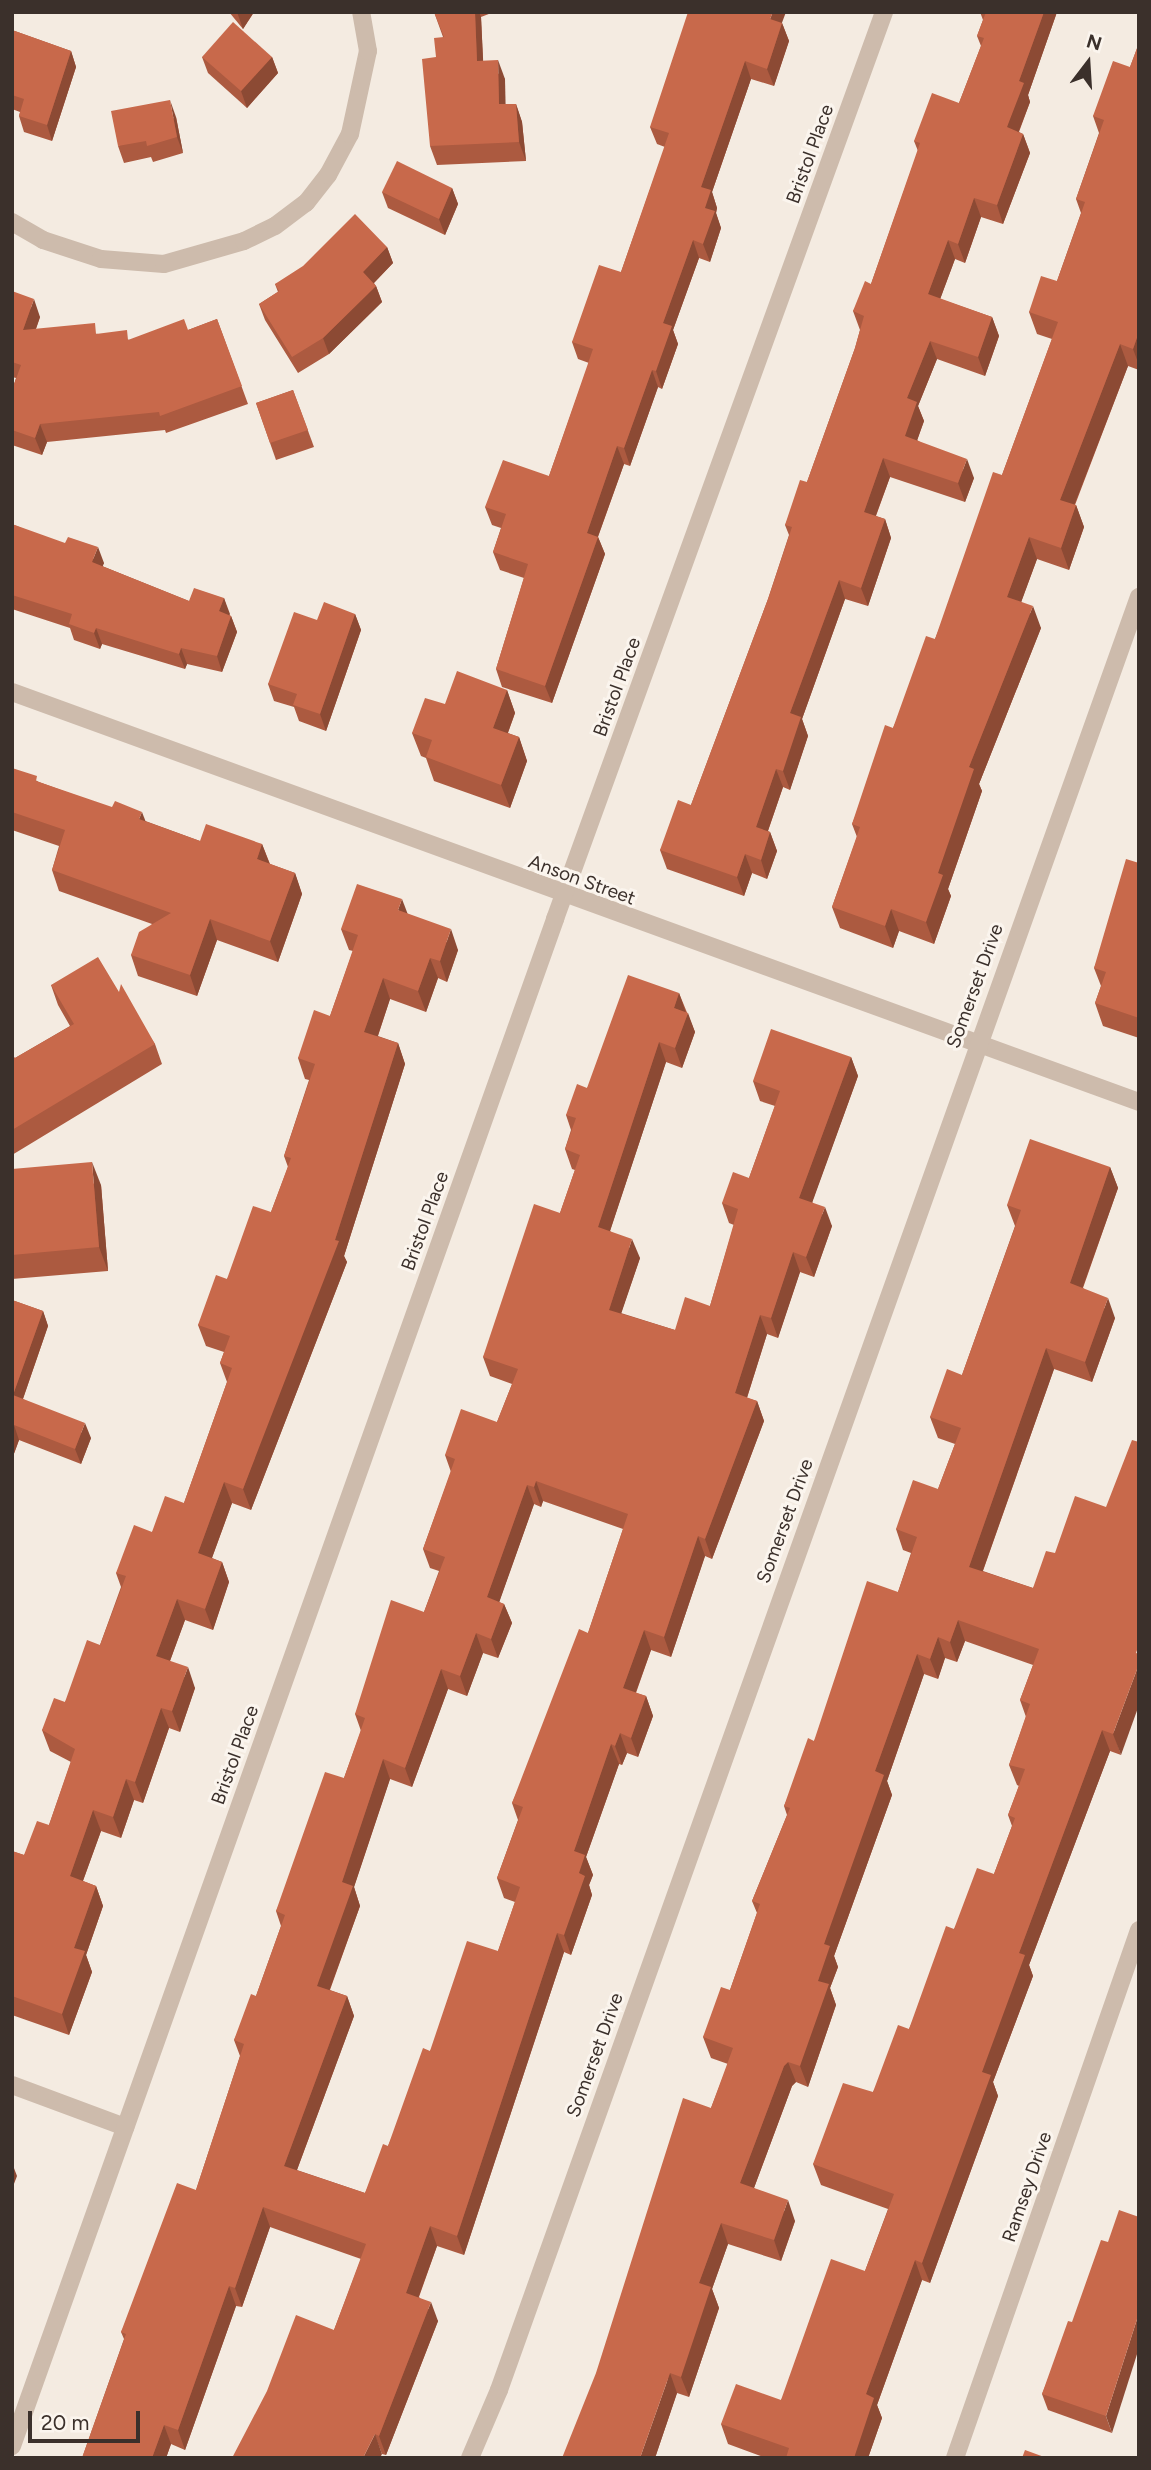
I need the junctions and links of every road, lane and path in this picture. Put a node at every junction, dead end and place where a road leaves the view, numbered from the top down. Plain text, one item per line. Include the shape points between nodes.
1 (361, 12) edge
2 (884, 12) edge
3 (12, 222) edge
4 (1139, 597) edge
5 (12, 692) edge
6 (564, 895) junction
7 (976, 1045) junction
8 (1139, 1102) edge
9 (1139, 1930) edge
10 (12, 2085) edge
11 (125, 2127) junction
12 (12, 2446) edge
13 (470, 2458) edge
14 (955, 2458) edge

1 - 3 street via 368,51 350,134 321,185 275,226 244,242 164,264 101,259 43,240
2 - 6 street, Bristol Place
4 - 7 street, Somerset Drive
5 - 6 street, Anson Street
6 - 7 street, Anson Street
6 - 11 street, Bristol Place
7 - 8 street, Anson Street
7 - 13 street, Somerset Drive via 499,2390
9 - 14 street, Ramsey Drive
10 - 11 street
11 - 12 street, Bristol Place

